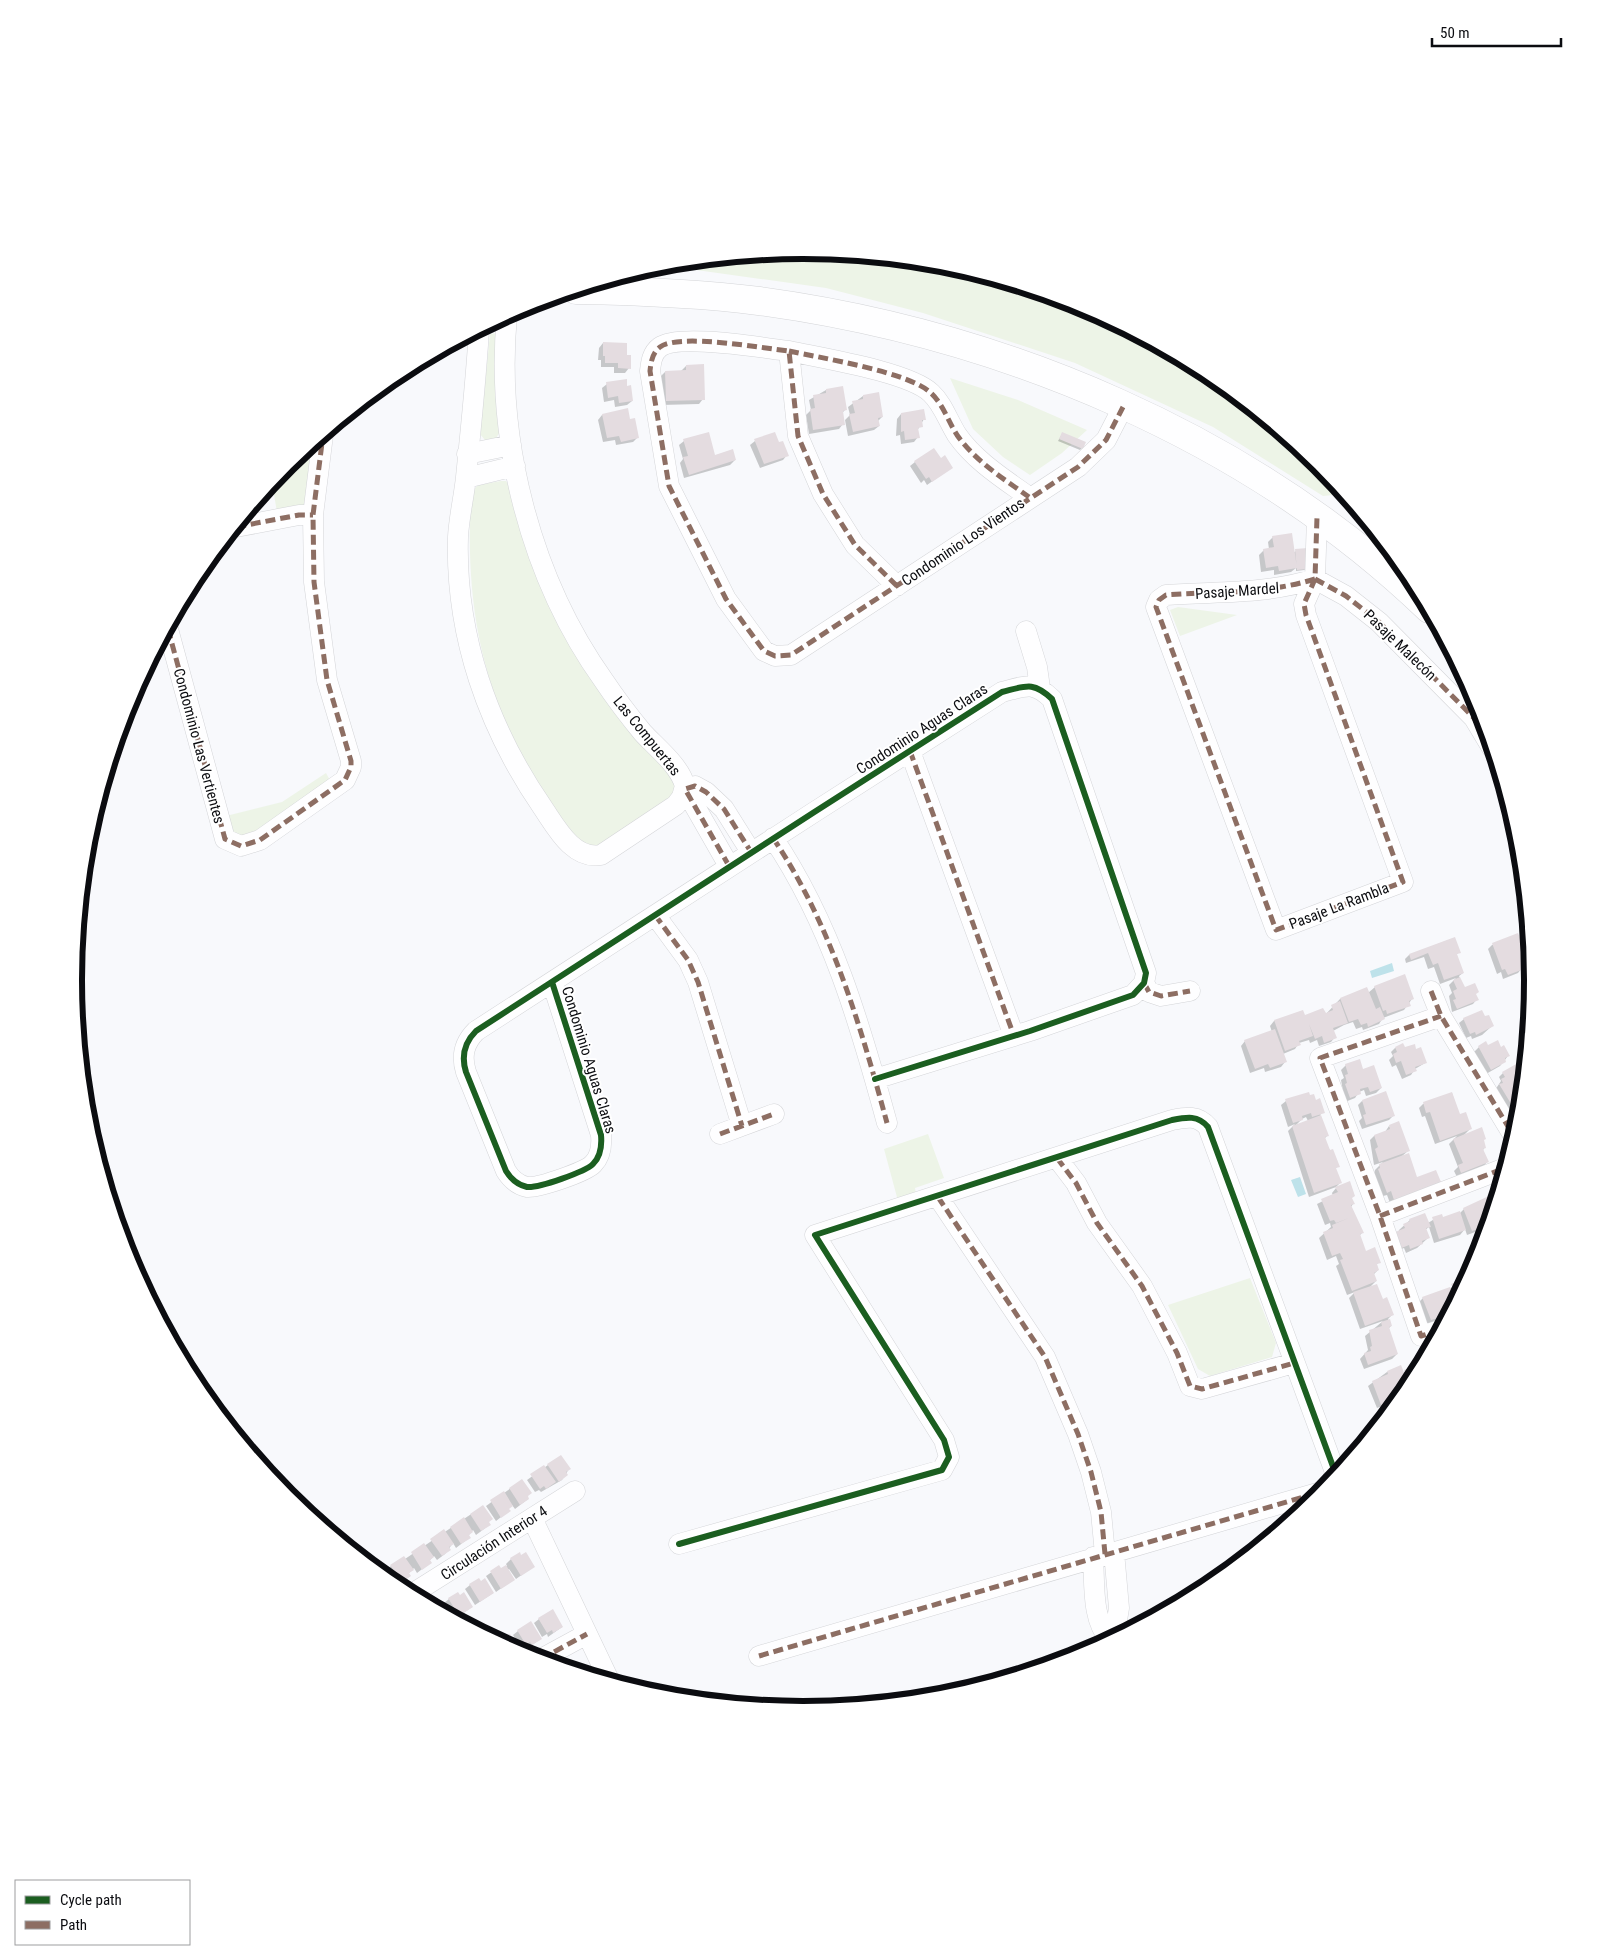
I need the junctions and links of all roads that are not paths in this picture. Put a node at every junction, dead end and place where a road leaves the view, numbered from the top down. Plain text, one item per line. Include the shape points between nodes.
1 (593, 291) edge
2 (508, 323) edge
3 (478, 337) edge
4 (789, 351) junction
5 (1124, 406) junction
6 (322, 444) edge
7 (511, 445) junction
8 (467, 454) junction
9 (515, 466) junction
10 (466, 478) junction
11 (1029, 497) junction
12 (313, 515) junction
13 (1317, 517) junction
14 (244, 525) edge
15 (1315, 579) junction
16 (897, 586) junction
17 (1413, 596) edge
18 (1159, 600) joint
19 (1026, 631) dead end
20 (170, 636) edge
21 (1040, 688) junction
22 (1477, 723) edge
23 (910, 751) junction
24 (685, 789) junction
25 (773, 838) junction
26 (751, 852) junction
27 (729, 866) junction
28 (655, 915) junction
29 (552, 982) junction
30 (1144, 984) junction
31 (1432, 990) dead end
32 (1190, 991) dead end
33 (1441, 1016) junction
34 (1022, 1034) junction
35 (875, 1078) junction
36 (774, 1114) dead end
37 (887, 1123) dead end
38 (742, 1126) junction
39 (1509, 1128) edge
40 (720, 1134) dead end
41 (1057, 1158) junction
42 (1499, 1171) edge
43 (938, 1197) junction
44 (1380, 1216) junction
45 (1433, 1332) edge
46 (1294, 1363) junction
47 (1333, 1469) edge
48 (575, 1491) dead end
49 (1307, 1496) edge
50 (532, 1518) junction
51 (679, 1544) dead end
52 (1104, 1554) junction
53 (419, 1589) edge
54 (1115, 1630) edge
55 (587, 1634) junction
56 (1105, 1634) edge
57 (550, 1655) edge
58 (759, 1656) dead end
59 (605, 1673) edge

1 - 5 street via 724,297 841,315 990,355
2 - 7 street, Las Compuertas via 505,389
3 - 8 street, Las Compuertas
4 - 11 street, Condominio Los Vientos via 865,367 917,384 931,392 958,435 990,470
4 - 16 street, Condominio Los Vientos via 798,436 823,494 856,544
4 - 16 street, Condominio Los Vientos via 680,340 658,348 651,360 650,371 669,486 726,599 764,651 775,656 791,655
5 - 11 street, Condominio Los Vientos via 1106,440 1078,467
5 - 13 street via 1202,446
6 - 12 street, Condominio Las Vertientes
7 - 8 street
7 - 9 street, Las Compuertas
8 - 10 street, Las Compuertas
9 - 10 street
9 - 24 street, Las Compuertas via 518,485 547,574 575,634 616,698 681,775
10 - 24 street, Las Compuertas via 458,562 472,658 494,722 526,784 552,821 577,850 588,856 601,855 676,805
11 - 16 street, Condominio Los Vientos
12 - 14 street
12 - 20 street, Condominio Las Vertientes via 314,582 324,662 352,768 340,784 260,840 241,846 223,837
13 - 15 street
13 - 17 street
15 - 18 street, Pasaje Mardel via 1262,591 1170,595
15 - 18 street, Pasaje La Rambla via 1304,604 1306,616 1403,882 1276,930 1156,612
15 - 22 street, Pasaje Malecón via 1346,596 1379,622
19 - 21 street
21 - 23 street, Condominio Aguas Claras via 1024,686 1002,692
21 - 30 street via 1052,699 1146,973
23 - 25 street, Condominio Aguas Claras
23 - 34 street
24 - 26 street via 695,786 715,800
24 - 27 street
25 - 26 street, Condominio Aguas Claras
25 - 35 street via 793,868 823,926
26 - 27 street, Condominio Aguas Claras
27 - 28 street, Condominio Aguas Claras
28 - 29 street, Condominio Aguas Claras
28 - 38 street via 696,976
29 - 29 street, Condominio Aguas Claras via 476,1031 463,1056 466,1072 506,1171 515,1181 528,1187 543,1185 589,1168 598,1158 602,1144
30 - 32 street via 1149,992 1161,996
30 - 34 street via 1134,995
31 - 33 street
33 - 39 street
33 - 44 street via 1320,1058
34 - 35 street
35 - 37 street
36 - 38 street
38 - 40 street
41 - 43 street
41 - 46 street via 1076,1184 1097,1223 1142,1286 1190,1386 1202,1389
41 - 46 street via 1172,1120 1202,1119 1208,1127
42 - 44 street
43 - 51 street via 814,1235 944,1440 949,1457 942,1470
43 - 52 street via 1045,1357 1091,1472 1101,1512
44 - 45 street via 1421,1336
46 - 47 street
48 - 50 street, Circulación Interior 4
49 - 52 street
50 - 53 street, Circulación Interior 4
50 - 55 street
52 - 54 street via 1119,1608
52 - 56 street via 1098,1618
52 - 58 street
55 - 57 street
55 - 59 street

